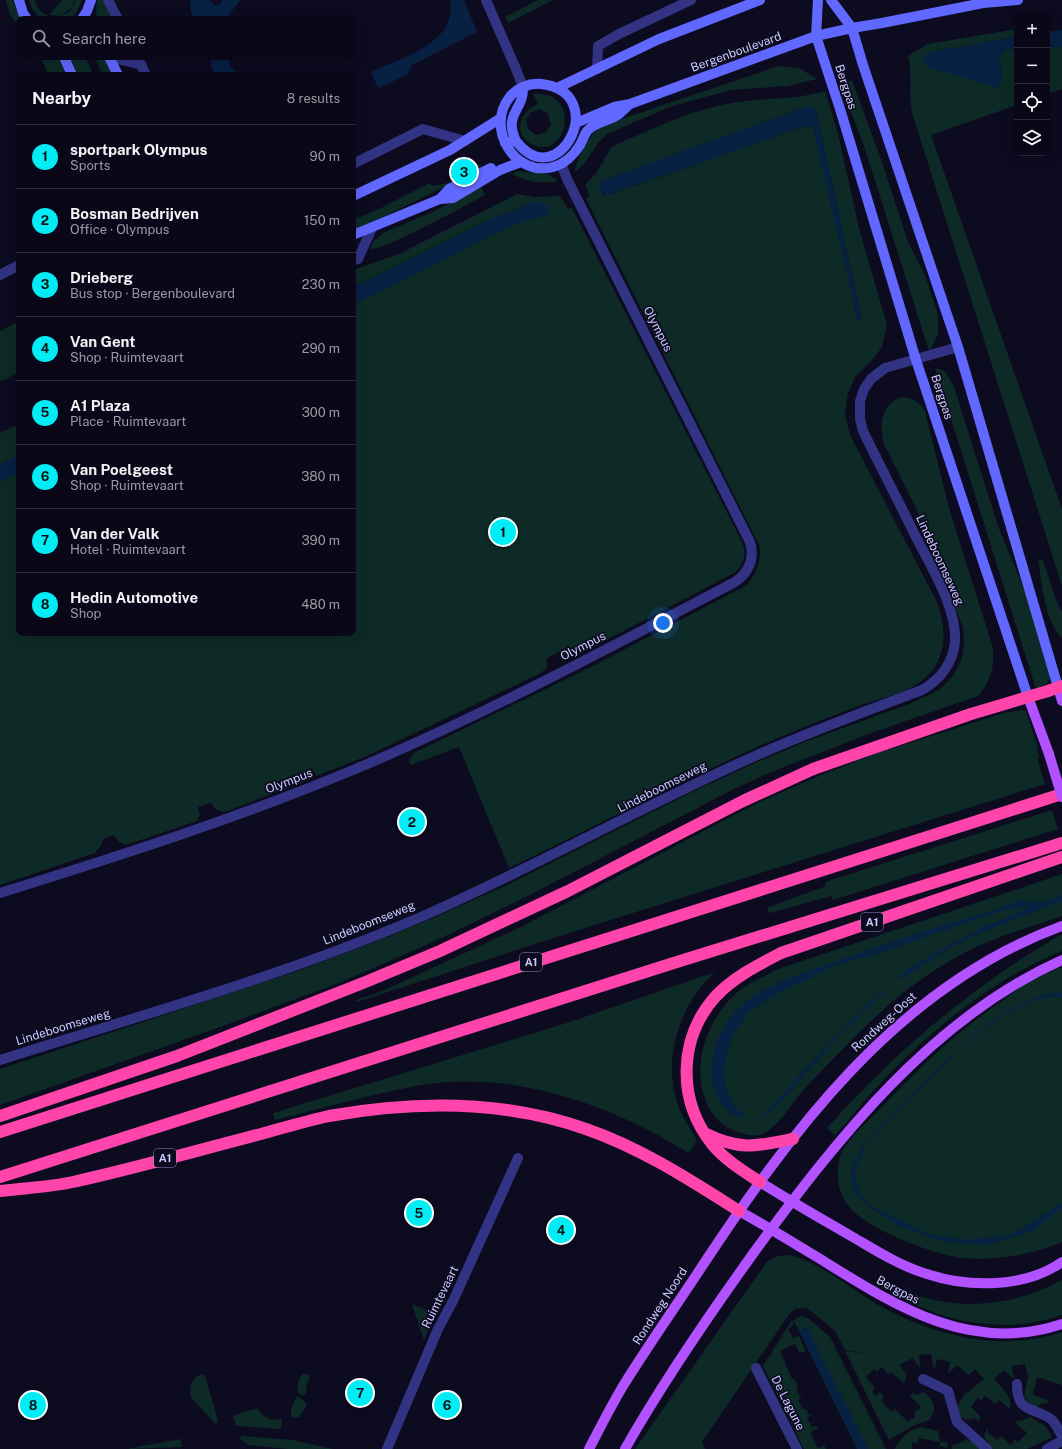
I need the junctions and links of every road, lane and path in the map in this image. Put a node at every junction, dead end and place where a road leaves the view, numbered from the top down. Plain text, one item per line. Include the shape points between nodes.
1 (19, 0) edge
2 (91, 0) edge
3 (108, 0) edge
4 (486, 0) edge
5 (691, 0) edge
6 (760, 0) edge
7 (818, 0) edge
8 (831, 0) edge
9 (1018, 0) edge
10 (25, 16) edge
11 (87, 16) edge
12 (116, 16) edge
13 (852, 28) junction
14 (816, 36) junction
15 (65, 60) edge
16 (110, 60) edge
17 (139, 61) edge
18 (597, 69) junction
19 (71, 72) edge
20 (116, 72) edge
21 (144, 72) edge
22 (523, 87) junction
23 (557, 88) junction
24 (630, 104) junction
25 (501, 118) junction
26 (576, 124) junction
27 (465, 141) junction
28 (516, 141) junction
29 (505, 143) junction
30 (525, 150) junction
31 (558, 152) junction
32 (518, 159) junction
33 (356, 162) edge
34 (561, 164) junction
35 (356, 195) edge
36 (372, 228) junction
37 (356, 234) edge
38 (356, 259) edge
39 (16, 267) edge
40 (0, 275) edge
41 (958, 347) junction
42 (916, 360) junction
43 (1060, 686) edge
44 (1028, 697) junction
45 (1062, 700) edge
46 (1062, 794) edge
47 (1062, 797) edge
48 (1062, 843) edge
49 (1062, 857) edge
50 (0, 893) edge
51 (1062, 926) edge
52 (1062, 960) edge
53 (0, 1060) edge
54 (0, 1116) edge
55 (0, 1132) edge
56 (705, 1133) junction
57 (793, 1138) junction
58 (518, 1158) dead end
59 (0, 1177) edge
60 (760, 1182) junction
61 (0, 1191) edge
62 (792, 1202) junction
63 (740, 1211) junction
64 (771, 1229) junction
65 (1062, 1262) edge
66 (1062, 1324) edge
67 (756, 1368) dead end
68 (923, 1379) dead end
69 (1017, 1384) dead end
70 (1062, 1436) edge
71 (1062, 1442) edge
72 (387, 1449) edge
73 (589, 1449) edge
74 (625, 1449) edge
75 (797, 1449) edge
76 (988, 1449) edge
77 (1047, 1449) edge

1 - 10 main road
2 - 11 main road
3 - 12 street
4 - 22 street
5 - 18 street via 598,46
6 - 18 main road via 659,39
7 - 14 main road, Bergpas
8 - 13 main road, Bergpas
9 - 13 main road, Bergenboulevard via 983,3
13 - 14 main road, Bergenboulevard
13 - 41 main road, Bergpas
14 - 24 main road, Bergenboulevard
14 - 42 main road, Bergpas
15 - 19 main road
16 - 20 main road
17 - 21 street
18 - 23 main road
22 - 23 main road via 536,84
22 - 25 main road via 509,98
22 - 28 main road via 522,99 512,117 511,125
23 - 26 main road via 570,100 576,115
24 - 26 main road, Bergenboulevard via 614,107
24 - 34 main road, Bergenboulevard via 618,115 588,130 575,152
25 - 27 main road
25 - 29 main road
26 - 31 main road via 571,140
27 - 33 street via 423,129
27 - 35 main road
28 - 29 main road
28 - 30 main road
29 - 32 main road
30 - 31 main road via 541,156
30 - 32 main road
31 - 34 main road
32 - 34 main road via 536,168
32 - 36 main road via 449,189 440,199
34 - 50 street, Olympus via 750,542 753,557 747,570 735,582 575,665 481,712 353,770 237,815
36 - 37 main road
36 - 38 street
39 - 40 street
41 - 42 street, Lindeboomseweg
41 - 43 main road, Bergpas
42 - 44 main road, Bergpas
42 - 53 street, Lindeboomseweg via 885,368 871,379 864,389 859,409 863,431 940,586 951,615 955,636 953,652 945,670 931,685 755,756 428,914 292,966 169,1008
43 - 44 highway
43 - 45 main road, Bergpas
44 - 47 main road, Bergpas, bridge
44 - 54 highway via 812,769 743,801 568,891 419,960 176,1056
46 - 55 highway, A1
48 - 59 highway, A1 via 680,961
49 - 56 highway, A1 via 782,953 745,972 716,996 700,1017 690,1040 686,1080 692,1109
51 - 57 main road, Rondweg-Oost via 999,954 928,1000 860,1061
52 - 62 main road via 1016,984 983,1006 916,1061 859,1120
56 - 57 highway via 724,1143 740,1146
56 - 60 highway, A1 via 712,1144 734,1165
57 - 60 main road, Rondweg-Oost
58 - 72 street, Ruimtevaart via 438,1329
60 - 62 main road, Bergpas
60 - 63 main road, Rondweg Noord
61 - 63 highway, A1 via 71,1182 328,1116 409,1107 456,1106 522,1112 587,1129 644,1154
62 - 64 main road
62 - 65 main road, Bergpas via 910,1268 942,1278 972,1282 1014,1280 1030,1277
63 - 64 main road, Bergpas
63 - 73 main road, Rondweg Noord via 623,1387
64 - 66 main road, Bergpas via 861,1285 929,1320 976,1332 1013,1335
64 - 74 main road via 660,1390
67 - 75 street, De Lagune
68 - 76 street via 948,1391 957,1422
69 - 70 street via 1017,1396 1027,1410 1043,1414 1054,1421
71 - 77 street

